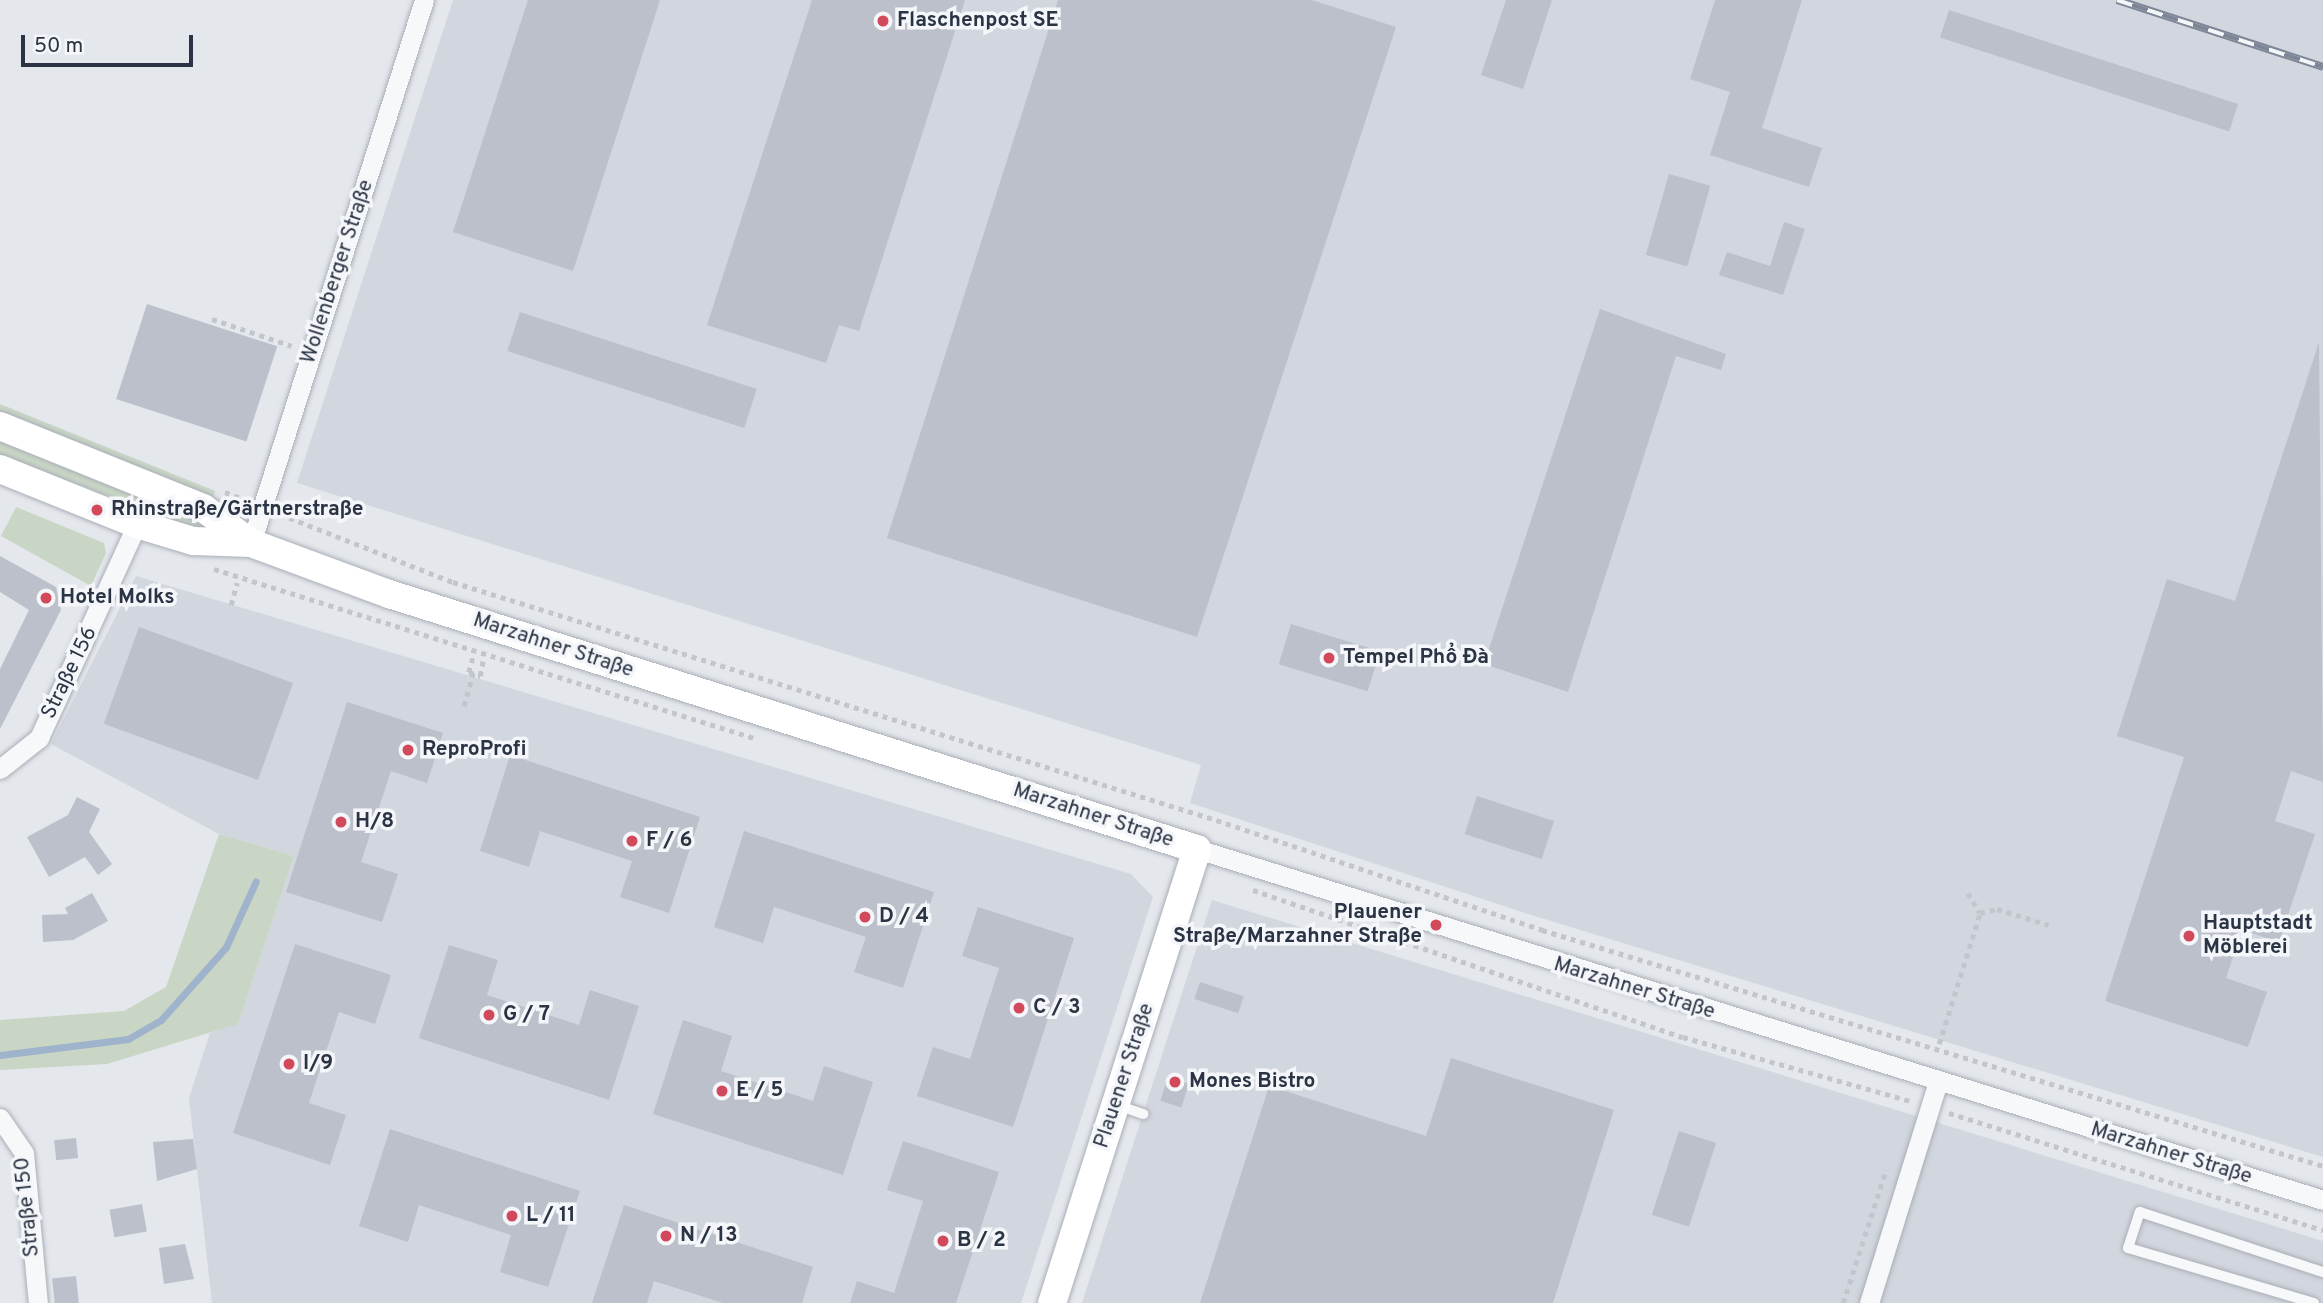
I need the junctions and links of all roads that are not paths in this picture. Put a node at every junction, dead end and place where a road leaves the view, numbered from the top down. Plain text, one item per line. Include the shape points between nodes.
1 (424, 0) edge
2 (0, 426) edge
3 (0, 469) edge
4 (137, 524) junction
5 (251, 543) junction
6 (0, 769) edge
7 (1197, 849) junction
8 (1937, 1085) junction
9 (1116, 1105) junction
10 (1143, 1114) dead end
11 (0, 1118) edge
12 (2323, 1200) edge
13 (2323, 1272) edge
14 (38, 1303) edge
15 (1052, 1303) edge
16 (1869, 1303) edge
17 (2314, 1303) edge

1 - 5 street, Wollenberger Straße
2 - 5 street, Marzahner Straße via 203,508
3 - 4 street, Marzahner Straße
4 - 5 street, Marzahner Straße via 193,541
4 - 6 street, Straße 156 via 39,738
5 - 7 street, Marzahner Straße via 389,594
7 - 8 street, Marzahner Straße
7 - 9 street, Plauener Straße
8 - 12 street, Marzahner Straße
8 - 16 street
9 - 10 lane
9 - 15 street, Plauener Straße
11 - 14 street, Straße 150 via 24,1153
13 - 17 lane via 2140,1212 2128,1248

